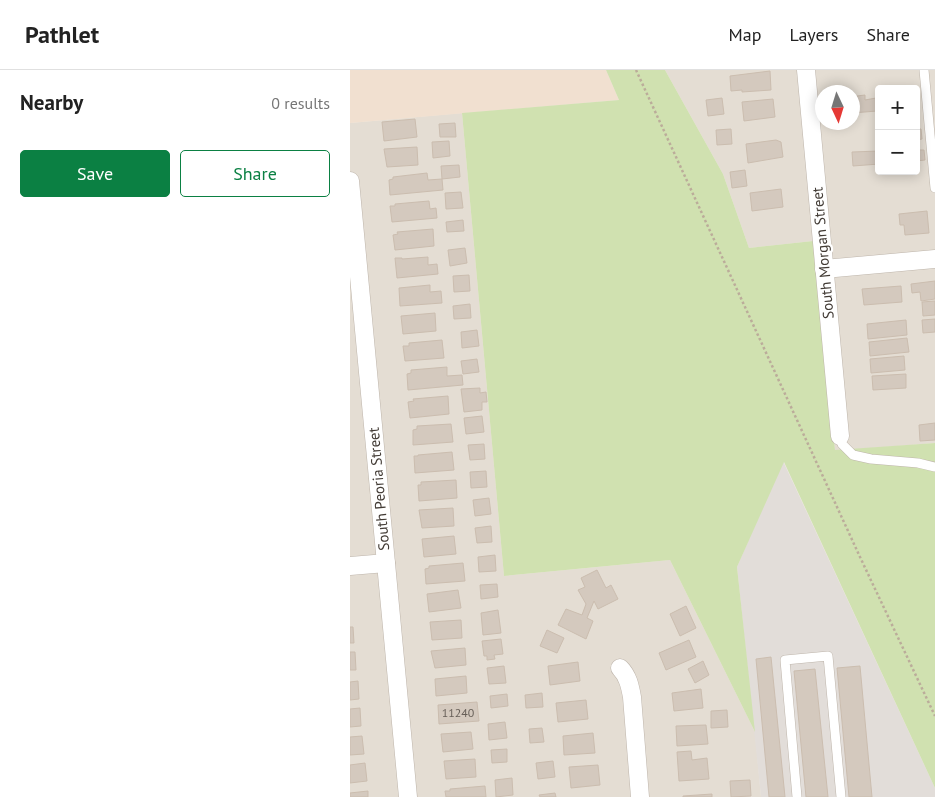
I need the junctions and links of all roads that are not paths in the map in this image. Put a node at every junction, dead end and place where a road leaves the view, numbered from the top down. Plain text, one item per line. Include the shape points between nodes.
1 (806, 70) edge
2 (924, 70) edge
3 (350, 181) edge
4 (935, 188) edge
5 (935, 259) edge
6 (824, 269) junction
7 (840, 436) joint
8 (935, 467) edge
9 (386, 563) junction
10 (350, 566) edge
11 (620, 668) dead end
12 (408, 797) edge
13 (640, 797) edge
14 (797, 797) edge
15 (841, 797) edge

1 - 6 street, South Morgan Street
2 - 4 lane
3 - 9 street, South Peoria Street
5 - 6 street
6 - 7 street, South Morgan Street
7 - 8 lane via 842,444 853,454 870,460
9 - 10 street
9 - 12 street, South Peoria Street
11 - 13 street via 632,697
14 - 15 lane via 785,660 828,656

